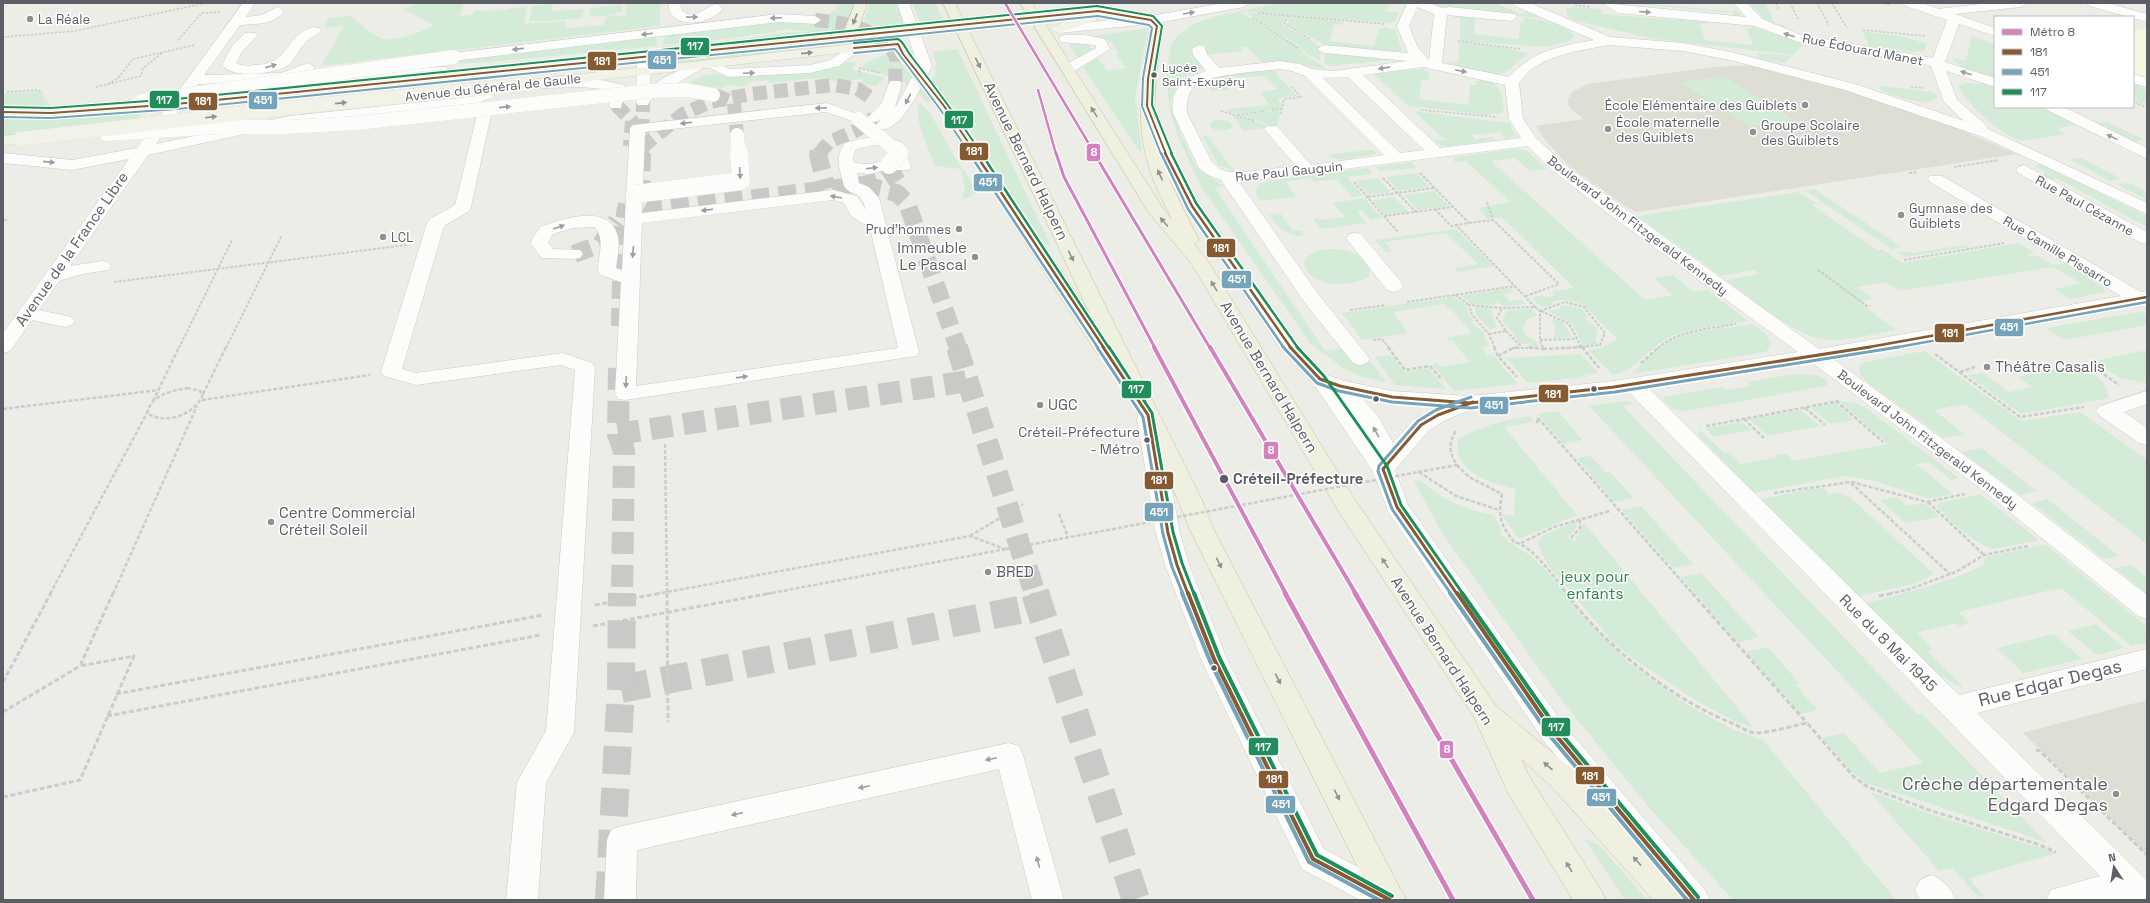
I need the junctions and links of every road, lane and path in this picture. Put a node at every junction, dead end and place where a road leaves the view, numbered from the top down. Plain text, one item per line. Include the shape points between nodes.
1 (206, 3) edge
2 (249, 3) edge
3 (674, 3) edge
4 (862, 3) edge
5 (902, 3) edge
6 (949, 3) edge
7 (1026, 3) edge
8 (1086, 3) edge
9 (1187, 3) edge
10 (1414, 3) edge
11 (1417, 3) edge
12 (1518, 3) edge
13 (1608, 3) edge
14 (1817, 3) edge
15 (1832, 3) edge
16 (1909, 3) edge
17 (2021, 3) edge
18 (2092, 3) edge
19 (1737, 5) edge
20 (717, 8) dead end
21 (1246, 9) edge
22 (278, 11) dead end
23 (1098, 11) junction
24 (219, 12) dead end
25 (1441, 12) junction
26 (1256, 13) dead end
27 (1936, 13) junction
28 (1290, 15) junction
29 (1511, 17) dead end
30 (2147, 18) edge
31 (1062, 19) edge
32 (1954, 19) junction
33 (815, 20) tunnel mouth
34 (1151, 20) junction
35 (236, 21) junction
36 (1757, 22) junction
37 (2147, 25) edge
38 (1403, 26) junction
39 (2134, 27) edge
40 (314, 30) dead end
41 (915, 30) junction
42 (1862, 30) dead end
43 (1832, 31) dead end
44 (1994, 32) edge
45 (227, 33) junction
46 (1850, 33) dead end
47 (1928, 36) dead end
48 (3, 37) edge
49 (178, 40) dead end
50 (1456, 41) dead end
51 (1608, 41) junction
52 (859, 42) junction
53 (898, 44) junction
54 (196, 45) dead end
55 (1199, 49) dead end
56 (1324, 49) junction
57 (1523, 50) dead end
58 (164, 52) junction
59 (644, 57) junction
60 (861, 62) dead end
61 (1425, 62) junction
62 (1937, 64) junction
63 (705, 65) junction
64 (308, 68) dead end
65 (528, 68) junction
66 (858, 69) junction
67 (1068, 69) junction
68 (644, 72) junction
69 (1215, 73) junction
70 (1310, 73) junction
71 (1352, 73) junction
72 (880, 74) dead end
73 (861, 76) dead end
74 (283, 78) junction
75 (2134, 78) edge
76 (194, 80) junction
77 (1512, 82) junction
78 (1994, 83) edge
79 (2147, 83) edge
80 (108, 84) junction
81 (527, 84) junction
82 (895, 84) tunnel mouth
83 (1290, 86) dead end
84 (95, 87) dead end
85 (713, 95) tunnel mouth
86 (643, 96) junction
87 (474, 98) junction
88 (2134, 99) edge
89 (2147, 104) edge
90 (1147, 106) junction
91 (2054, 108) edge
92 (1282, 109) junction
93 (1421, 110) dead end
94 (1221, 111) dead end
95 (3, 112) edge
96 (51, 113) junction
97 (874, 115) junction
98 (1235, 115) junction
99 (1281, 115) dead end
100 (1499, 118) dead end
101 (1267, 126) joint
102 (1988, 134) junction
103 (737, 135) tunnel mouth
104 (20, 140) junction
105 (3, 141) edge
106 (1531, 141) junction
107 (140, 152) junction
108 (1436, 153) junction
109 (2147, 154) edge
110 (1396, 158) junction
111 (6, 159) edge
112 (2002, 160) dead end
113 (896, 166) junction
114 (853, 168) tunnel mouth
115 (1307, 170) junction
116 (1417, 170) dead end
117 (2024, 170) dead end
118 (1936, 172) junction
119 (1910, 173) dead end
120 (1380, 175) dead end
121 (1227, 177) junction
122 (1351, 179) dead end
123 (1434, 188) junction
124 (1397, 193) junction
125 (635, 194) junction
126 (1367, 197) junction
127 (1488, 202) dead end
128 (1453, 207) junction
129 (1435, 209) junction
130 (2147, 210) edge
131 (1416, 212) junction
132 (1384, 216) junction
133 (3, 218) edge
134 (635, 219) junction
135 (8, 220) dead end
136 (1493, 220) junction
137 (1469, 223) junction
138 (877, 225) junction
139 (1456, 225) junction
140 (1398, 232) dead end
141 (282, 235) dead end
142 (1355, 238) dead end
143 (2147, 239) edge
144 (232, 240) dead end
145 (431, 241) junction
146 (2006, 243) dead end
147 (574, 254) tunnel mouth
148 (1904, 260) dead end
149 (1199, 261) junction
150 (102, 266) dead end
151 (1818, 270) dead end
152 (51, 278) junction
153 (631, 279) junction
154 (109, 283) dead end
155 (1515, 286) junction
156 (1397, 295) joint
157 (1455, 295) junction
158 (1526, 296) junction
159 (2144, 300) edge
160 (1392, 304) dead end
161 (1469, 305) junction
162 (1535, 306) junction
163 (1870, 306) dead end
164 (1502, 308) junction
165 (1344, 311) dead end
166 (1540, 311) junction
167 (27, 312) junction
168 (65, 320) dead end
169 (1736, 324) dead end
170 (1506, 331) junction
171 (1489, 334) junction
172 (1576, 339) junction
173 (1540, 340) junction
174 (1368, 341) dead end
175 (1521, 346) junction
176 (3, 347) edge
177 (1582, 348) junction
178 (1543, 349) junction
179 (1932, 352) dead end
180 (1498, 356) junction
181 (1816, 356) junction
182 (1360, 359) dead end
183 (1975, 367) dead end
184 (1601, 372) dead end
185 (1960, 373) junction
186 (370, 375) dead end
187 (1635, 375) junction
188 (1320, 379) junction
189 (1519, 379) dead end
190 (1443, 382) dead end
191 (159, 390) junction
192 (203, 394) junction
193 (2147, 397) edge
194 (202, 400) junction
195 (1841, 400) dead end
196 (153, 401) junction
197 (1836, 401) junction
198 (1470, 403) junction
199 (197, 406) junction
200 (1805, 408) junction
201 (3, 409) edge
202 (2107, 410) junction
203 (147, 412) junction
204 (1148, 415) junction
205 (1538, 418) dead end
206 (1744, 419) junction
207 (1825, 425) dead end
208 (1700, 427) dead end
209 (1460, 428) dead end
210 (1764, 438) dead end
211 (2147, 438) edge
212 (1883, 442) dead end
213 (666, 444) dead end
214 (1457, 465) junction
215 (1383, 469) junction
216 (1418, 472) junction
217 (1851, 482) junction
218 (1771, 494) dead end
219 (1955, 496) dead end
220 (1927, 502) junction
221 (1023, 504) dead end
222 (1499, 510) junction
223 (1610, 511) dead end
224 (1059, 514) dead end
225 (1580, 518) junction
226 (1068, 538) junction
227 (1571, 538) dead end
228 (2060, 539) junction
229 (1521, 543) junction
230 (1984, 555) junction
231 (1950, 574) junction
232 (1876, 597) dead end
233 (2147, 609) edge
234 (2147, 659) edge
235 (80, 666) junction
236 (3, 682) edge
237 (1953, 708) junction
238 (1485, 711) junction
239 (3, 712) edge
240 (668, 722) dead end
241 (1807, 723) junction
242 (3, 796) edge
243 (2058, 853) dead end
244 (2137, 891) edge
245 (522, 900) edge
246 (620, 900) edge
247 (1048, 900) edge
248 (1390, 900) edge
249 (1590, 900) edge
250 (1673, 900) edge
251 (1694, 900) edge
252 (2062, 900) edge

1 - 48 path via 75,31
2 - 35 street, Avenue de la France Libre
3 -> 20 street via 676,12 684,17 704,16 713,13
4 -> 52 highway via 851,31
5 -> 97 street via 925,66 903,107
6 -> 204 highway, Avenue Bernard Halpern
7 - 31 highway, Avenue Bernard Halpern
8 - 23 main road
9 - 23 street, Avenue du Général de Gaulle
10 - 38 street
11 - 25 street
12 - 51 street
13 -> 36 street via 1618,9
14 - 43 path
15 - 46 path
16 - 27 street
17 - 27 street
18 - 30 street
19 - 36 street, Rue Édouard Manet
34 -> 21 street, Avenue du Général de Gaulle
21 - 56 path via 1303,52 1322,63
22 - 35 street via 265,18
23 - 31 main road, Avenue du Général de Gaulle
23 - 31 main road via 1088,19
23 - 34 main road
24 - 49 path via 202,13
25 - 29 street
25 - 61 street via 1438,51
26 - 28 path
27 - 32 street
28 - 38 path
28 - 56 path via 1284,23
31 - 34 street, Avenue du Général de Gaulle via 1125,23
31 - 41 main road, Avenue du Général de Gaulle, bridge
31 - 53 main road, Avenue du Général de Gaulle
31 - 67 highway, Avenue Bernard Halpern
31 - 67 street via 1085,39 1100,42 1103,49
32 - 44 street
32 - 62 street
33 -> 96 street, bridge via 778,18 453,57
34 - 90 highway via 1157,26 1148,79
35 - 45 street, Avenue de la France Libre
62 -> 36 street, Rue Édouard Manet via 1901,55 1798,38
37 - 39 street
38 - 61 street via 1412,49
45 -> 40 street via 250,36 242,42 229,65 234,70 249,70 284,62 302,36
41 - 52 main road, Avenue du Général de Gaulle, bridge
41 - 53 main road
42 - 47 path
45 - 76 street, Avenue de la France Libre
50 - 57 path
51 - 77 street via 1569,48 1542,57 1526,67
51 - 102 street via 1683,47 1779,68 1850,87
52 - 53 main road, Avenue du Général de Gaulle
52 - 59 main road, Avenue du Général de Gaulle
63 -> 52 main road, Avenue du Général de Gaulle
53 - 204 highway, bridge via 944,106
54 - 58 path
55 - 69 street via 1200,55
56 - 61 street
58 - 80 path via 133,59 118,78
58 - 80 path via 143,68 141,76
59 - 65 main road, Avenue du Général de Gaulle
59 - 68 street
60 - 66 path
61 -> 71 street, Rue Paul Gauguin
61 -> 77 street, Rue Paul Gauguin
78 -> 62 street, Rue Édouard Manet
62 - 102 street via 1951,102
63 - 68 main road, Avenue du Général de Gaulle
63 - 86 street via 670,80
64 - 74 street
65 - 74 street
65 - 96 main road, Avenue du Général de Gaulle, bridge via 176,104
66 - 72 path
66 - 73 path
149 -> 67 highway, Avenue Bernard Halpern via 1157,213
68 - 81 main road, Avenue du Général de Gaulle
68 - 86 street
69 - 70 street, Rue Paul Gauguin via 1280,65
69 - 121 street, Rue Paul Gauguin via 1197,78 1188,84 1179,104 1180,113 1194,129 1205,165
70 - 71 street, Rue Paul Gauguin
70 - 110 street
71 - 108 street
74 - 76 street
75 - 79 street
76 - 107 street, Avenue de la France Libre
77 - 106 street, Boulevard John Fitzgerald Kennedy via 1516,119
80 - 84 path
81 - 86 street via 590,82 609,85 619,88 616,105
81 - 87 street
104 -> 81 main road, Avenue du Général de Gaulle, bridge via 286,108
82 - 97 street via 888,106
83 - 92 path via 1301,97 1284,99
104 -> 85 street, bridge via 222,127 358,123 650,91 688,90
87 - 107 street via 459,102 290,120
87 - 145 street via 484,115 463,207 436,223
88 - 89 path via 2143,106
149 -> 90 highway via 1156,166 1148,131
90 - 188 street via 1170,165 1192,206 1287,344
109 -> 91 street
92 - 98 path
92 - 99 path
93 - 100 path
94 - 98 path
95 - 96 main road, Avenue du Général de Gaulle
97 - 113 street, bridge via 899,153
97 -> 125 street via 827,108 638,128
98 - 101 path
101 - 115 street
102 - 130 street
103 -> 125 street, bridge via 741,181
104 - 105 main road, Avenue du Général de Gaulle
106 - 108 street, Rue Paul Gauguin
106 - 181 street, Boulevard John Fitzgerald Kennedy via 1559,168 1614,210
111 -> 107 street via 72,164
107 - 152 street, Avenue de la France Libre
108 - 110 street, Rue Paul Gauguin
110 - 115 street, Rue Paul Gauguin
112 - 118 path
114 -> 113 street
113 - 138 street via 898,146 887,140 866,141 850,146 845,158 852,186 863,190 871,198
115 - 121 street, Rue Paul Gauguin
116 - 123 path
117 - 143 street, Rue Paul Cézanne
118 - 119 path
118 - 159 street, Rue Camille Pissarro
120 - 124 path
121 - 182 street via 1312,299
122 - 126 path
123 - 124 path
123 - 128 path
124 - 126 path
124 - 131 path
125 - 134 street
126 - 132 path
127 - 136 path
128 - 129 path
128 - 137 path
129 - 131 path
129 - 139 path via 1451,226
131 - 132 path
132 - 140 path
133 - 135 path
138 -> 134 street via 857,212 852,200 833,195
134 -> 153 street
136 - 137 path
136 - 158 path via 1559,284
137 - 139 path
153 -> 138 street via 625,394 909,352
139 - 155 path
141 - 192 path
142 - 156 street
144 - 191 path
145 - 154 path
145 - 245 street via 391,372 416,379 563,358 585,367 560,732 532,782
146 - 148 path
147 -> 153 street via 548,254 540,243 546,231 583,221 599,223 605,227 609,236 607,271
238 -> 149 highway, Avenue Bernard Halpern via 1347,506
150 - 152 street via 79,269
151 - 163 path
152 - 167 street, Avenue de la France Libre
155 - 157 path
155 - 158 path
156 - 157 path
157 - 161 path
158 - 162 path
159 - 181 street
160 - 165 path
161 - 164 path
161 - 171 path via 1472,315
162 - 164 path
162 - 166 path
164 - 170 path via 1497,318
166 - 172 path via 1569,324
166 - 173 path
166 - 177 path via 1565,302 1584,307 1605,333 1600,345
167 - 168 street
167 - 176 street, Avenue de la France Libre
169 - 187 path via 1683,334 1668,340
170 - 171 path
170 - 175 path
171 - 180 path
172 - 173 path
172 - 177 path
173 - 178 path
174 - 190 path via 1382,339 1405,370 1430,366
175 - 178 path
175 - 180 path via 1506,349
177 - 178 path
177 - 184 path
179 - 185 path
180 - 189 path
181 - 187 street
181 - 228 street, Boulevard John Fitzgerald Kennedy
183 - 185 path
185 - 202 path via 2020,417 2098,405
186 - 194 path
187 - 198 street
187 - 237 street, Rue du 8 Mai 1945
188 - 198 street via 1392,397
215 -> 188 street
191 - 196 path
191 - 201 path
192 - 194 path
192 - 196 path via 187,388 169,392
193 - 202 street
194 - 199 path
195 - 197 path
196 - 203 path
197 - 200 path
197 - 212 path
198 - 215 street via 1438,415 1421,425
199 - 203 path via 172,418 155,418
199 - 235 path
200 - 206 path
200 - 207 path
202 - 211 street
203 - 236 path
204 -> 248 highway, Avenue Bernard Halpern via 1205,535
204 - 248 street via 1168,533 1177,565 1214,659 1312,859
205 - 241 path
206 - 208 path
206 - 210 path
209 - 214 path via 1451,438 1449,448 1451,458
213 - 240 path
214 - 216 path
214 - 222 path via 1469,477 1502,494
215 - 251 street via 1397,507 1554,733
216 - 222 path via 1457,498
216 - 226 path, bridge
217 - 218 path
217 - 220 path
217 - 231 path
219 - 220 path
220 - 230 path
221 - 226 path, bridge via 970,536 1006,549
222 - 229 path via 1501,524 1514,542
223 - 225 path
224 - 226 path
225 - 227 path via 1580,528
225 - 229 path
228 - 230 path
228 - 233 street, Boulevard John Fitzgerald Kennedy
229 - 241 path via 1558,582 1582,614 1635,664 1691,703 1755,733
230 - 231 path
231 - 232 path
234 - 237 street, Rue Edgar Degas
235 - 239 path
235 - 242 path via 134,656 80,780
237 - 244 street, Rue du 8 Mai 1945
249 -> 238 highway, Avenue Bernard Halpern via 1518,784
250 -> 238 highway via 1561,777
241 - 243 path via 1854,777 1868,787
244 - 252 street
247 -> 246 street via 1009,755 622,840

